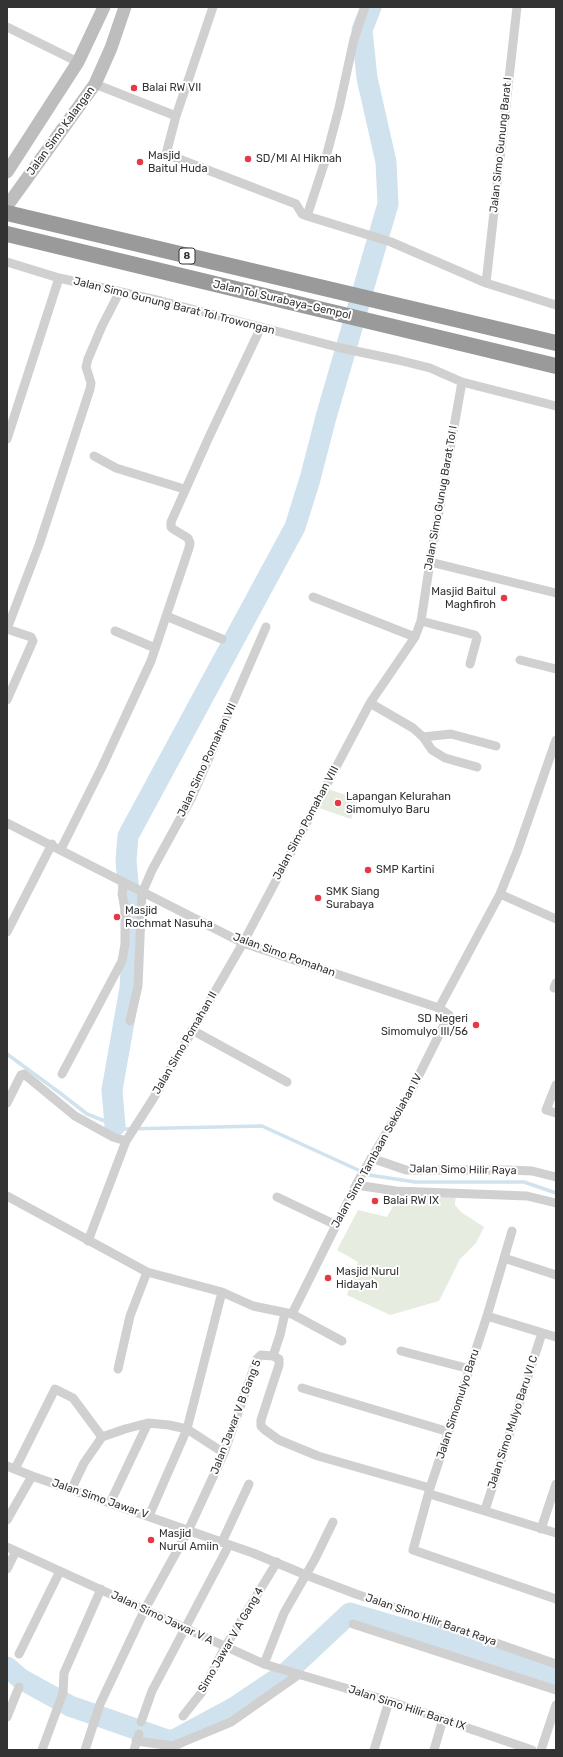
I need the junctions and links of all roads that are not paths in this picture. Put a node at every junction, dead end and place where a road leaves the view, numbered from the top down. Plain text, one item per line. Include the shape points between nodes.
1 (104, 7) edge
2 (125, 7) edge
3 (213, 7) edge
4 (365, 7) edge
5 (517, 7) edge
6 (7, 27) edge
7 (78, 62) junction
8 (95, 84) junction
9 (176, 116) junction
10 (7, 172) edge
11 (11, 212) edge
12 (307, 216) junction
13 (10, 235) edge
14 (7, 262) edge
15 (59, 278) junction
16 (486, 284) junction
17 (119, 293) junction
18 (556, 304) edge
19 (261, 327) junction
20 (556, 343) edge
21 (556, 366) edge
22 (462, 382) junction
23 (556, 406) edge
24 (9, 422) edge
25 (7, 438) edge
26 (94, 456) dead end
27 (184, 489) junction
28 (430, 562) junction
29 (556, 593) edge
30 (313, 597) dead end
31 (166, 616) junction
32 (421, 621) junction
33 (266, 627) dead end
34 (7, 629) edge
35 (115, 630) dead end
36 (415, 637) junction
37 (222, 639) dead end
38 (155, 648) junction
39 (520, 660) dead end
40 (470, 664) dead end
41 (556, 670) edge
42 (7, 700) edge
43 (370, 703) junction
44 (423, 737) junction
45 (556, 740) edge
46 (496, 746) dead end
47 (478, 767) dead end
48 (7, 823) edge
49 (52, 844) junction
50 (61, 849) junction
51 (126, 883) junction
52 (141, 890) junction
53 (500, 894) junction
54 (556, 919) edge
55 (7, 932) edge
56 (243, 943) junction
57 (439, 1008) junction
58 (130, 1021) dead end
59 (192, 1030) junction
60 (62, 1074) dead end
61 (287, 1082) dead end
62 (556, 1085) edge
63 (7, 1103) edge
64 (556, 1113) edge
65 (126, 1141) junction
66 (370, 1162) junction
67 (556, 1177) edge
68 (357, 1183) junction
69 (7, 1196) edge
70 (277, 1197) dead end
71 (556, 1203) edge
72 (336, 1225) junction
73 (512, 1232) dead end
74 (88, 1241) junction
75 (504, 1258) junction
76 (147, 1272) junction
77 (556, 1275) edge
78 (222, 1292) junction
79 (288, 1313) junction
80 (487, 1316) junction
81 (542, 1333) junction
82 (556, 1337) edge
83 (342, 1341) dead end
84 (401, 1351) dead end
85 (272, 1356) junction
86 (118, 1369) dead end
87 (470, 1369) junction
88 (302, 1388) dead end
89 (148, 1423) junction
90 (187, 1429) junction
91 (449, 1432) junction
92 (102, 1437) junction
93 (224, 1454) junction
94 (11, 1467) edge
95 (32, 1476) junction
96 (249, 1484) dead end
97 (556, 1484) edge
98 (72, 1488) junction
99 (430, 1491) junction
100 (110, 1503) junction
101 (485, 1510) junction
102 (149, 1516) junction
103 (7, 1520) edge
104 (333, 1522) dead end
105 (541, 1529) junction
106 (188, 1531) junction
107 (556, 1533) edge
108 (225, 1544) junction
109 (11, 1549) edge
110 (277, 1562) junction
111 (7, 1569) edge
112 (60, 1571) junction
113 (306, 1575) junction
114 (101, 1590) junction
115 (556, 1599) edge
116 (145, 1609) junction
117 (353, 1624) dead end
118 (186, 1629) junction
119 (225, 1647) junction
120 (20, 1654) dead end
121 (264, 1664) junction
122 (556, 1664) edge
123 (290, 1672) junction
124 (19, 1687) dead end
125 (556, 1690) edge
126 (389, 1701) junction
127 (556, 1705) edge
128 (183, 1716) dead end
129 (7, 1717) edge
130 (443, 1719) junction
131 (141, 1722) dead end
132 (136, 1742) edge
133 (42, 1750) edge
134 (85, 1750) edge
135 (374, 1750) edge
136 (434, 1750) edge
137 (532, 1750) edge
138 (542, 1750) edge

1 - 7 main road, Jalan Simo Kalangan
2 - 8 main road, Jalan Simo Kalangan
3 - 9 street
4 - 12 street via 354,39 325,161
5 - 16 street, Jalan Simo Gunung Barat I
6 - 7 street
7 - 10 main road, Jalan Simo Kalangan
8 - 9 street
8 - 11 main road, Jalan Simo Kalangan
9 - 12 street via 166,154 296,204 302,214
11 - 20 highway, Jalan Tol Surabaya–Gempol / 8
12 - 16 street via 391,242
13 - 21 highway, Jalan Tol Surabaya–Gempol / 8
14 - 15 street, Jalan Simo Gunung Barat Tol Trowongan
15 - 17 street, Jalan Simo Gunung Barat Tol Trowongan
15 - 24 street
16 - 18 street
17 - 19 street, Jalan Simo Gunung Barat Tol Trowongan
17 - 34 street via 88,359 86,367 90,390 39,545
19 - 22 street, Jalan Simo Gunung Barat Tol Trowongan via 430,368
19 - 27 street
22 - 23 street, Jalan Simo Gunung Barat Tol Trowongan
22 - 28 street, Jalan Simo Gunug Barat Tol I
24 - 25 street
26 - 27 street via 116,468
27 - 31 street via 170,525 173,530 188,538 190,543
28 - 29 street
28 - 32 street, Jalan Simo Gunug Barat Tol I
30 - 36 street
31 - 37 street
31 - 38 street
32 - 36 street, Jalan Simo Gunug Barat Tol I
32 - 40 street via 475,635 477,638
33 - 52 street, Jalan Simo Pomahan VII via 192,797
34 - 42 street via 31,637 33,641
35 - 38 street
36 - 43 street, Jalan Simo Gunug Barat Tol I
38 - 50 street via 102,767
39 - 41 street
43 - 44 street via 413,728
43 - 56 street, Jalan Simo Pomahan VIII
44 - 46 street via 451,734
44 - 47 street via 432,750 445,758
45 - 53 street
48 - 49 street, Jalan Simo Pomahan
49 - 50 street, Jalan Simo Pomahan
49 - 55 street
50 - 51 street, Jalan Simo Pomahan
51 - 52 street, Jalan Simo Pomahan
51 - 60 street via 122,894 125,908 125,944 122,961
52 - 56 street, Jalan Simo Pomahan
52 - 58 street via 138,986
53 - 54 street
53 - 57 street
56 - 57 street, Jalan Simo Pomahan
56 - 59 street, Jalan Simo Pomahan II
57 - 66 street, Jalan Simo Tambaan Sekolahan IV via 448,1014 448,1019
59 - 61 street
59 - 65 street, Jalan Simo Pomahan II
62 - 64 street via 546,1110
63 - 65 street via 24,1074 75,1116 113,1137
65 - 74 street, Jalan Simo Pomahan II
66 - 67 street, Jalan Simo Hilir Raya via 406,1170 532,1171
66 - 68 street, Jalan Simo Tambaan Sekolahan IV
68 - 71 street, Jalan Simo Hilir Raya via 396,1191 527,1196
68 - 72 street, Jalan Simo Tambaan Sekolahan IV
69 - 74 street
70 - 72 street
72 - 79 street, Jalan Simo Tambaan Sekolahan IV
73 - 75 street, Jalan Simomulyo Baru
74 - 76 street
75 - 77 street
75 - 80 street, Jalan Simomulyo Baru
76 - 78 street
76 - 86 street via 130,1316
78 - 79 street via 253,1306
78 - 90 street
79 - 83 street
79 - 85 street, Jalan Jawar V B Gang 5
80 - 81 street
80 - 87 street, Jalan Simomulyo Baru
81 - 82 street
81 - 101 street, Jalan Simo Mulyo Baru VI C
84 - 87 street
85 - 93 street, Jalan Jawar V B Gang 5 via 261,1355 257,1359
85 - 99 street via 279,1359 279,1365 261,1420 261,1426 265,1430 279,1440 318,1456
87 - 91 street, Jalan Simomulyo Baru
88 - 91 street
89 - 90 street
89 - 92 street
89 - 100 street
90 - 93 street
90 - 102 street
91 - 99 street, Jalan Simomulyo Baru
92 - 94 street via 73,1398 55,1389
92 - 98 street via 84,1463
93 - 106 street, Jalan Jawar V B Gang 5
94 - 95 street, Jalan Simo Jawar V
95 - 98 street, Jalan Simo Jawar V
95 - 103 street
96 - 108 street
97 - 105 street
98 - 100 street, Jalan Simo Jawar V
99 - 101 street
99 - 115 street, Jalan Simomulyo Baru via 413,1550
100 - 102 street, Jalan Simo Jawar V
101 - 105 street
102 - 106 street, Jalan Simo Jawar V
104 - 113 street
105 - 107 street
106 - 108 street, Jalan Simo Jawar V
106 - 116 street, Jalan Jawar V B Gang 5
108 - 110 street, Jalan Simo Jawar V
108 - 118 street
109 - 111 street
109 - 112 street, Jalan Simo Jawar V A
110 - 113 street, Jalan Simo Jawar V
110 - 119 street, Simo Jawar V A Gang 4
112 - 114 street, Jalan Simo Jawar V A
112 - 120 street
113 - 121 street via 284,1613
113 - 122 street, Jalan Simo Hilir Barat Raya
114 - 116 street, Jalan Simo Jawar V A
114 - 133 street via 64,1673 63,1693
116 - 118 street, Jalan Simo Jawar V A
116 - 134 street, Jalan Jawar V B Gang 5 via 100,1704
117 - 125 street
118 - 119 street, Jalan Simo Jawar V A
118 - 131 street via 152,1691
119 - 121 street, Jalan Simo Jawar V A
119 - 128 street, Simo Jawar V A Gang 4 via 202,1692
121 - 123 street, Jalan Simo Jawar V A
123 - 126 street, Jalan Simo Hilir Barat IX
123 - 132 street via 231,1722 173,1746
124 - 129 street
126 - 130 street, Jalan Simo Hilir Barat IX
126 - 135 street
127 - 138 street
130 - 136 street
130 - 137 street, Jalan Simo Hilir Barat IX

